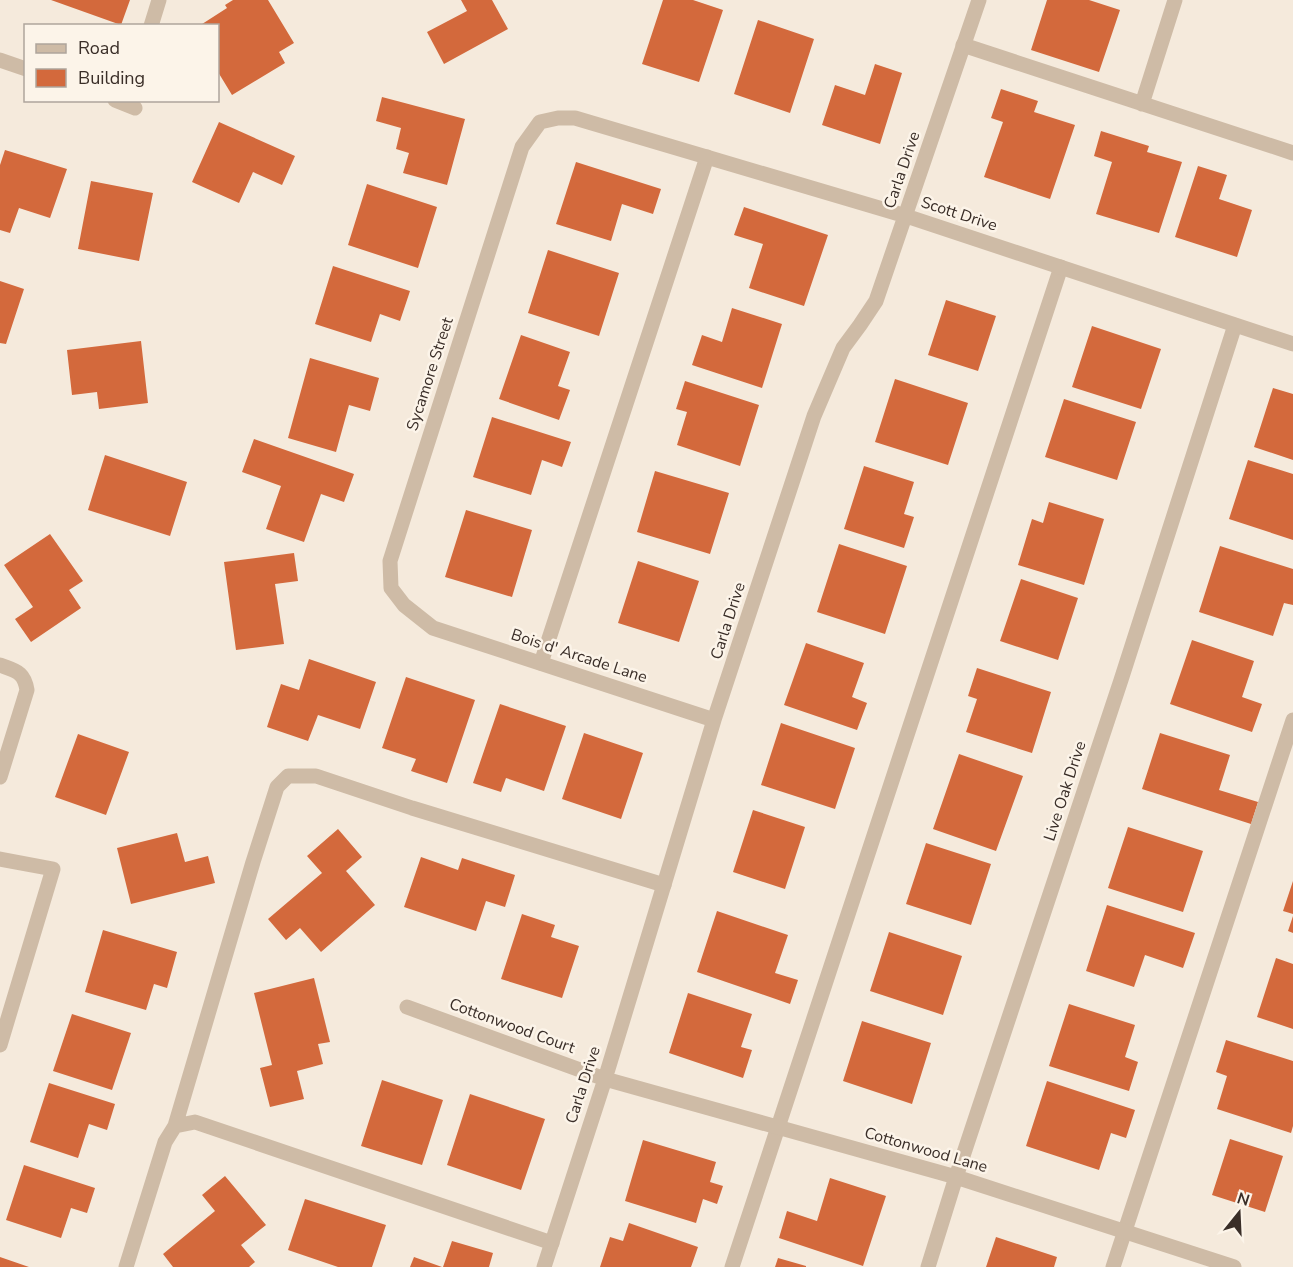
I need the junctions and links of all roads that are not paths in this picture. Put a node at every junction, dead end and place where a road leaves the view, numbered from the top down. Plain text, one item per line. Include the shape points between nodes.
1 (159, 0) edge
2 (979, 0) edge
3 (1175, 0) edge
4 (152, 24) edge
5 (963, 45) junction
6 (0, 60) edge
7 (24, 68) edge
8 (1142, 104) junction
9 (540, 122) joint
10 (1293, 153) edge
11 (707, 157) junction
12 (906, 216) junction
13 (1061, 267) junction
14 (1235, 325) junction
15 (1293, 344) edge
16 (433, 628) joint
17 (541, 663) junction
18 (0, 664) edge
19 (714, 720) junction
20 (1293, 720) edge
21 (0, 777) edge
22 (0, 859) edge
23 (664, 885) junction
24 (407, 1007) dead end
25 (0, 1045) edge
26 (605, 1079) junction
27 (175, 1126) junction
28 (779, 1127) junction
29 (956, 1177) junction
30 (1125, 1232) junction
31 (552, 1243) junction
32 (126, 1267) edge
33 (544, 1267) edge
34 (732, 1267) edge
35 (928, 1267) edge
36 (1113, 1267) edge
37 (1234, 1267) edge

1 - 4 street
2 - 5 street, Carla Drive
3 - 8 street
5 - 8 street
5 - 12 street, Carla Drive
6 - 7 street
8 - 10 street
9 - 11 street, Scott Drive via 576,118
9 - 16 street, Sycamore Street via 522,147 390,561 392,588 404,605
11 - 12 street, Scott Drive
11 - 17 street
12 - 13 street, Scott Drive
12 - 19 street, Carla Drive via 876,301 843,348 814,416
13 - 14 street, Scott Drive
13 - 28 street
14 - 15 street, Scott Drive
14 - 29 street, Live Oak Drive
16 - 17 street, Bois d' Arcade Lane
17 - 19 street, Bois d' Arcade Lane
18 - 21 street via 20,673 27,690
19 - 23 street, Carla Drive
20 - 30 street
22 - 25 street via 53,869
23 - 26 street, Carla Drive
23 - 27 street via 316,776 288,776 277,787
24 - 26 street, Cottonwood Court
26 - 28 street, Cottonwood Lane
26 - 31 street, Carla Drive
27 - 31 street via 195,1122
27 - 32 street via 165,1142
28 - 29 street, Cottonwood Lane
28 - 34 street
29 - 30 street, Cottonwood Lane
29 - 35 street, Live Oak Drive
30 - 36 street
30 - 37 street, Cottonwood Lane
31 - 33 street, Carla Drive

